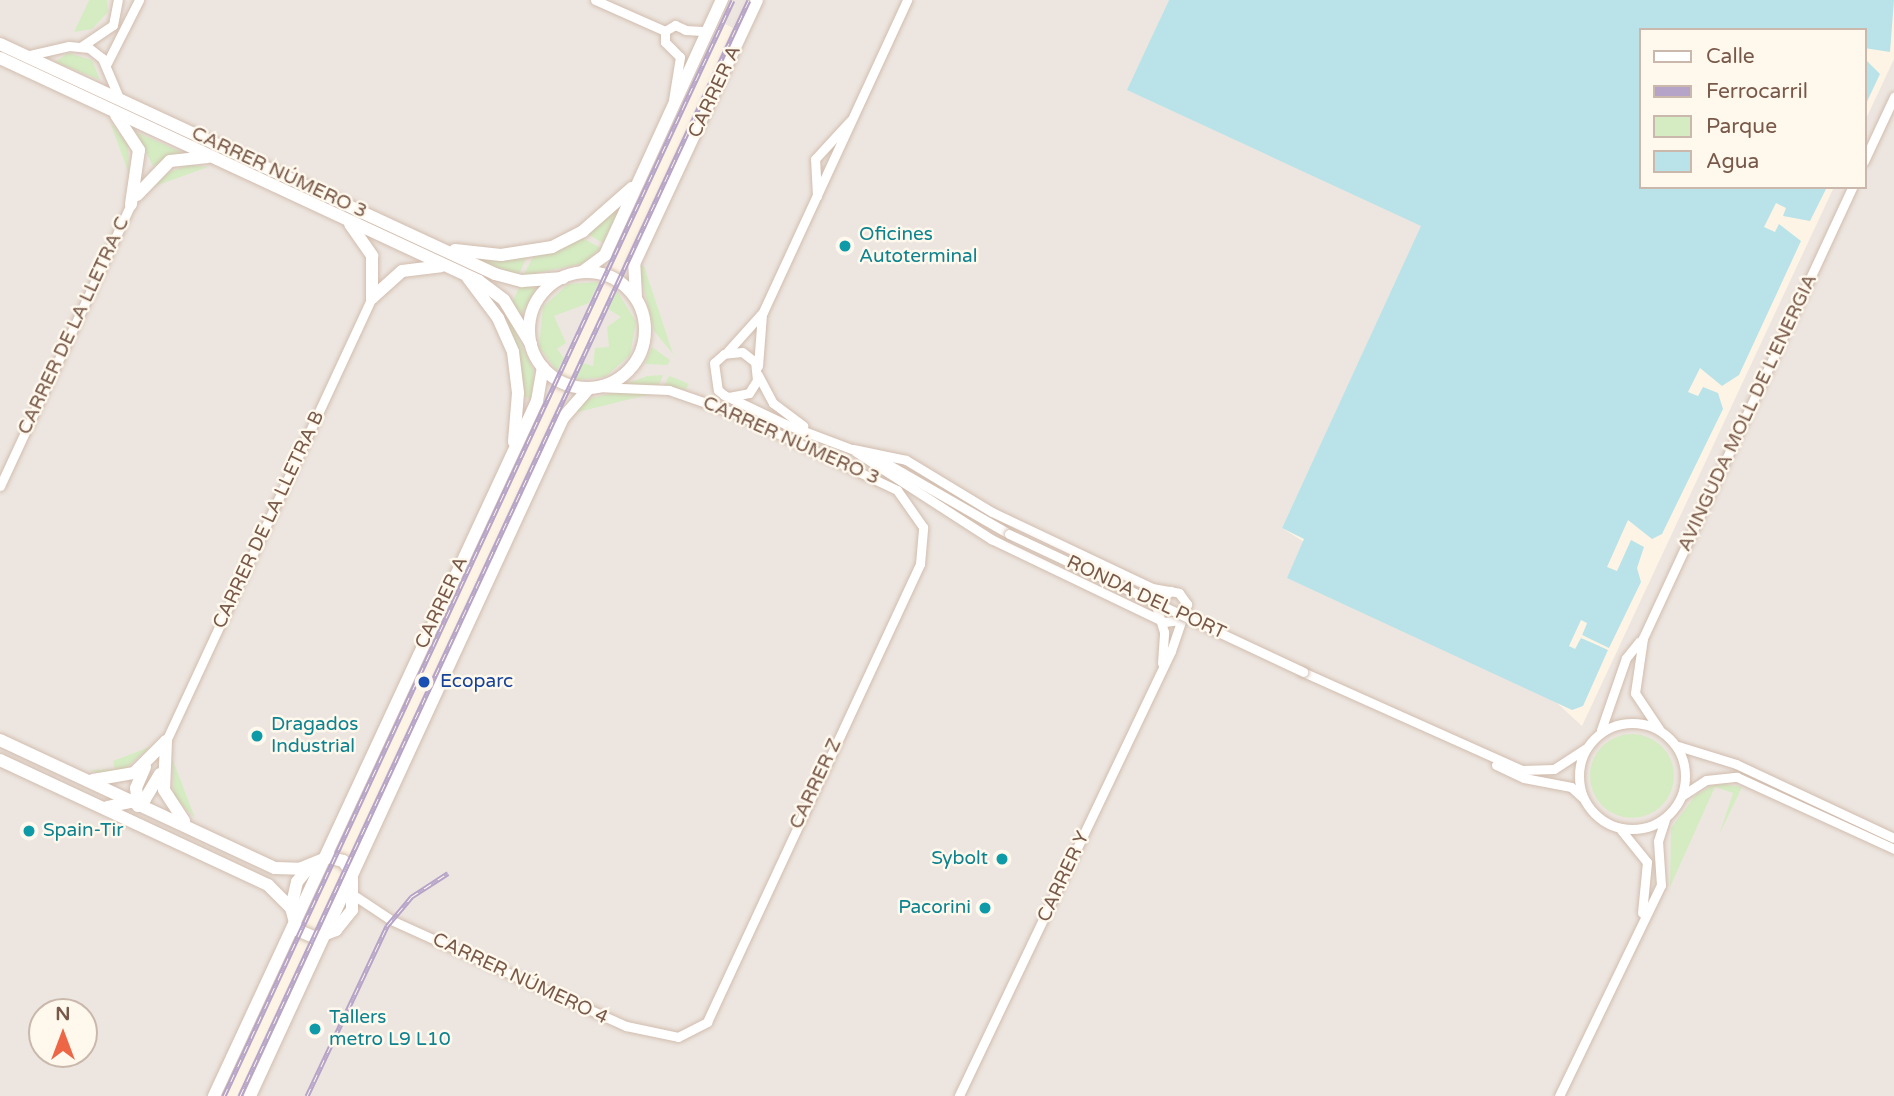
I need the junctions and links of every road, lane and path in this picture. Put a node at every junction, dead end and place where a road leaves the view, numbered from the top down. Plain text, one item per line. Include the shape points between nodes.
1 (118, 0) edge
2 (139, 0) edge
3 (595, 0) edge
4 (722, 0) edge
5 (757, 0) edge
6 (907, 0) edge
7 (665, 31) junction
8 (707, 31) junction
9 (0, 44) edge
10 (82, 46) junction
11 (18, 52) junction
12 (0, 58) edge
13 (106, 65) junction
14 (1894, 97) edge
15 (123, 102) junction
16 (672, 109) junction
17 (111, 110) junction
18 (852, 119) junction
19 (1866, 157) edge
20 (214, 158) junction
21 (638, 183) junction
22 (1851, 189) edge
23 (817, 196) junction
24 (131, 204) junction
25 (342, 216) junction
26 (444, 249) junction
27 (448, 267) junction
28 (463, 273) junction
29 (579, 274) junction
30 (563, 278) junction
31 (372, 298) junction
32 (636, 300) junction
33 (762, 312) junction
34 (531, 344) junction
35 (724, 354) junction
36 (543, 368) junction
37 (758, 371) junction
38 (592, 388) junction
39 (729, 397) junction
40 (811, 432) junction
41 (853, 449) junction
42 (512, 454) junction
43 (0, 486) edge
44 (923, 527) joint
45 (1171, 591) junction
46 (1159, 618) junction
47 (1182, 619) junction
48 (1643, 638) junction
49 (1161, 668) junction
50 (1659, 729) junction
51 (1597, 737) junction
52 (0, 740) edge
53 (166, 741) junction
54 (1675, 744) junction
55 (1589, 745) junction
56 (1486, 758) junction
57 (0, 760) edge
58 (149, 761) junction
59 (161, 767) junction
60 (89, 780) junction
61 (1682, 796) junction
62 (1584, 799) junction
63 (138, 803) junction
64 (102, 807) junction
65 (1668, 815) junction
66 (191, 827) junction
67 (1618, 828) junction
68 (153, 831) junction
69 (1894, 838) edge
70 (1894, 849) edge
71 (325, 858) junction
72 (310, 866) junction
73 (352, 873) junction
74 (355, 896) junction
75 (291, 908) junction
76 (1640, 922) junction
77 (293, 924) junction
78 (324, 936) junction
79 (693, 1034) joint
80 (968, 1085) junction
81 (214, 1096) edge
82 (250, 1096) edge
83 (959, 1096) edge
84 (966, 1096) edge
85 (1559, 1096) edge

1 - 10 street via 113,25
2 - 13 street
3 - 7 street
4 - 8 main road, CARRER A
5 - 32 main road, CARRER A via 634,264
6 - 18 street
7 - 8 street via 675,25
7 - 16 street via 665,42 680,57
8 - 16 main road, CARRER A
9 - 11 main road, CARRER NÚMERO 3
10 - 11 street via 37,56
10 - 13 street
11 - 15 main road, CARRER NÚMERO 3
12 - 17 main road, CARRER NÚMERO 3
13 - 15 street
14 - 19 street
15 - 26 main road, CARRER NÚMERO 3
16 - 21 main road, CARRER A
17 - 20 main road, CARRER NÚMERO 3
17 - 24 main road via 139,150
18 - 23 street
18 - 23 street via 815,159
20 - 24 main road via 164,164
20 - 25 main road, CARRER NÚMERO 3
21 - 26 main road via 583,231 552,247 501,255
21 - 29 main road, CARRER A via 604,255
22 - 48 street, AVINGUDA MOLL DE L'ENERGIA
23 - 33 street
24 - 43 street, CARRER DE LA LLETRA C
25 - 27 main road, CARRER NÚMERO 3
25 - 31 main road via 372,256
26 - 30 main road, CARRER NÚMERO 3 via 509,278
27 - 28 main road, CARRER NÚMERO 3
27 - 31 main road via 402,271
28 - 34 main road, CARRER NÚMERO 3 via 496,291
28 - 42 main road via 498,318 513,352 518,393
29 - 30 main road
29 - 32 main road via 610,277
30 - 34 main road via 535,304
31 - 53 street, CARRER DE LA LLETRA B
32 - 38 main road via 646,333 640,356 622,376
33 - 35 street
33 - 37 street
34 - 36 main road
35 - 37 street via 742,352
35 - 39 street via 711,376
36 - 38 main road via 562,384
36 - 42 main road, CARRER A via 542,388
37 - 39 street via 749,393
37 - 40 street, CARRER NÚMERO 3 via 773,403
38 - 44 street, CARRER NÚMERO 3 via 669,390 732,412 897,490
38 - 73 main road, CARRER A via 562,421
39 - 40 street
40 - 41 street, RONDA DEL PORT
41 - 45 street via 906,460 992,512 1152,588
41 - 46 street via 991,539
41 - 56 street, RONDA DEL PORT, bridge via 919,477 1009,534
42 - 71 main road, CARRER A
44 - 79 street, CARRER Z via 920,564 707,1022
45 - 46 street via 1156,602
45 - 47 street via 1186,599
46 - 47 street via 1171,624
46 - 49 street via 1165,641
47 - 49 street, CARRER Y
48 - 50 street via 1635,692
48 - 51 street via 1626,659
49 - 80 street, CARRER Y
50 - 51 street via 1626,723
50 - 54 street
51 - 55 street
52 - 60 main road
53 - 58 main road
53 - 59 main road
54 - 61 street via 1685,764
54 - 69 street via 1692,755 1735,764
55 - 56 street via 1546,771
55 - 62 street via 1580,768
56 - 62 street via 1517,776 1571,787
57 - 64 main road
58 - 60 main road via 127,776
58 - 63 main road via 137,782
59 - 63 main road via 153,791
59 - 66 main road via 171,806
60 - 63 main road
61 - 65 street
61 - 70 street via 1706,780 1737,777
62 - 67 street
63 - 64 main road
63 - 66 main road
63 - 68 main road
64 - 68 main road
65 - 67 street via 1645,827
65 - 76 street via 1658,841 1663,879
66 - 72 main road via 275,868
67 - 76 street via 1647,862
68 - 75 main road via 268,885
71 - 72 main road
71 - 73 main road via 343,861
71 - 77 main road
72 - 75 main road via 297,882
73 - 74 main road
73 - 78 main road
74 - 78 main road via 348,916
74 - 79 street, CARRER NÚMERO 4 via 391,920 615,1022 660,1036
75 - 77 main road
76 - 85 street
77 - 78 main road via 305,937
77 - 81 main road
78 - 82 main road
80 - 83 street
80 - 84 street

